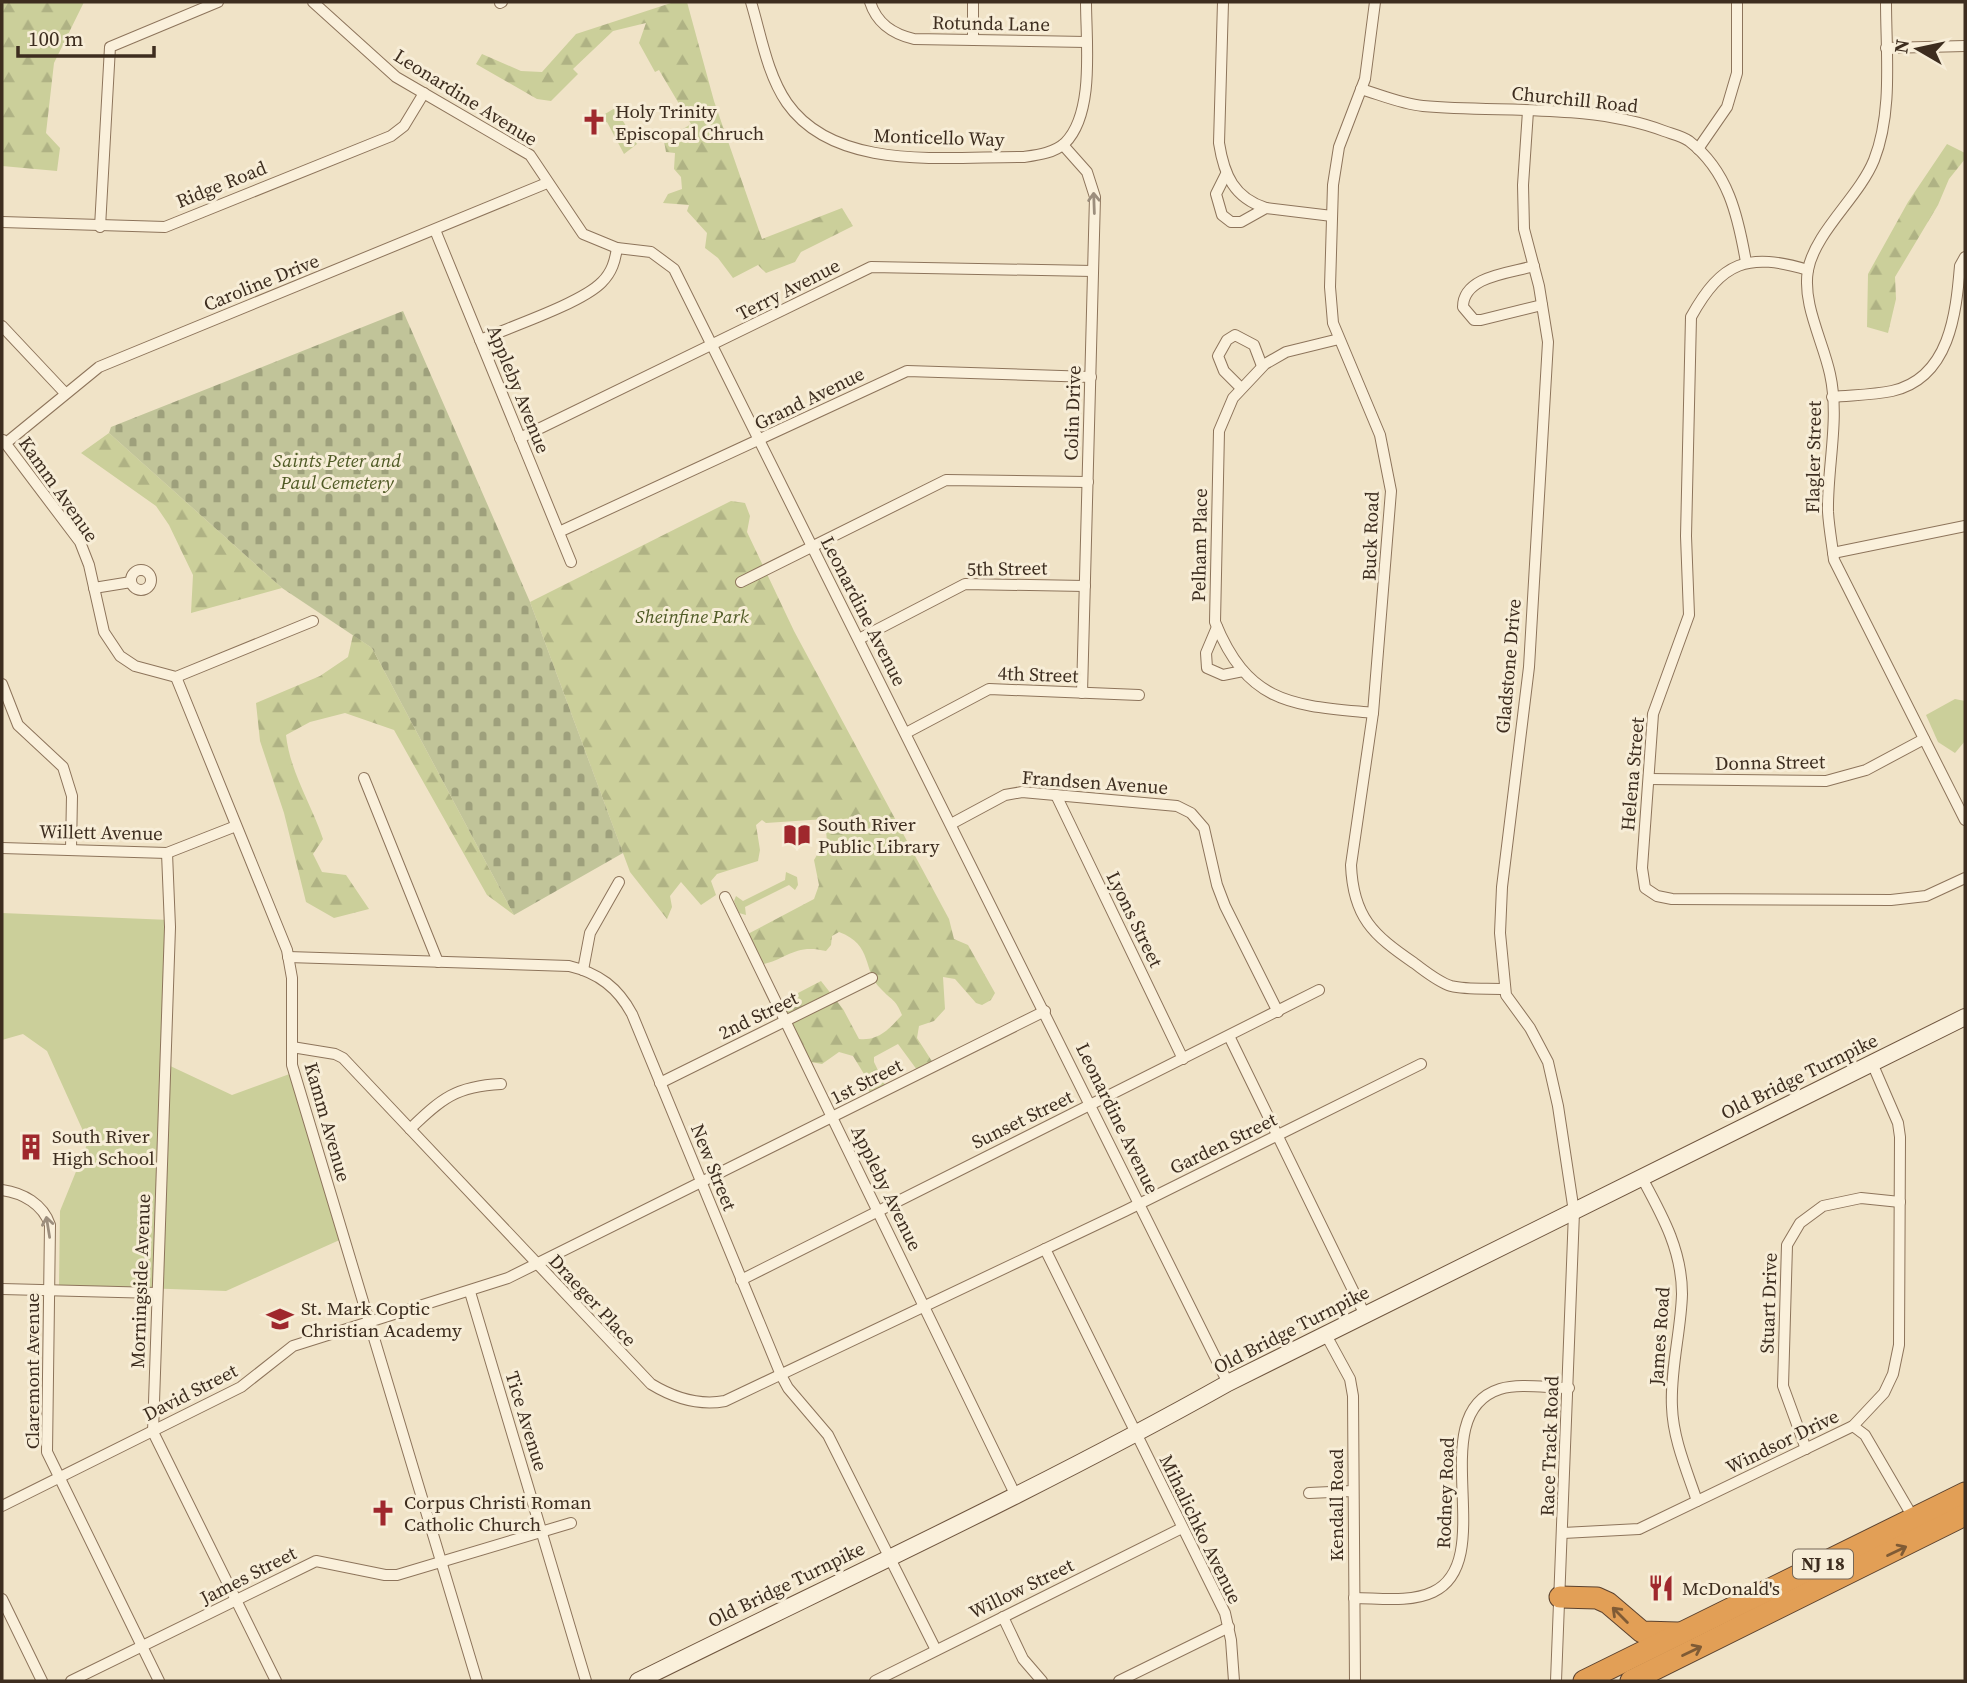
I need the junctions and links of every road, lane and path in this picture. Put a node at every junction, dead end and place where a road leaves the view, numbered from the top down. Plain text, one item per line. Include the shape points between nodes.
1 (218, 2) edge
2 (313, 2) edge
3 (751, 2) edge
4 (870, 2) edge
5 (973, 2) edge
6 (1086, 2) edge
7 (1223, 2) edge
8 (1375, 2) edge
9 (1737, 2) edge
10 (1886, 2) edge
11 (973, 40) junction
12 (1086, 43) junction
13 (1965, 46) edge
14 (1886, 48) junction
15 (1361, 89) junction
16 (424, 93) junction
17 (1528, 111) junction
18 (1063, 145) junction
19 (1698, 149) junction
20 (1226, 174) junction
21 (547, 183) junction
22 (1266, 208) junction
23 (1332, 216) junction
24 (2, 222) edge
25 (100, 227) junction
26 (436, 230) junction
27 (617, 248) junction
28 (1965, 257) edge
29 (1746, 262) junction
30 (1534, 266) junction
31 (1808, 270) junction
32 (1093, 271) junction
33 (1542, 305) junction
34 (2, 326) edge
35 (1339, 339) junction
36 (480, 340) junction
37 (714, 346) junction
38 (1262, 366) junction
39 (1091, 377) junction
40 (1241, 388) junction
41 (65, 393) junction
42 (1832, 397) junction
43 (520, 438) junction
44 (4, 441) edge
45 (760, 442) junction
46 (1088, 482) junction
47 (1965, 526) edge
48 (559, 532) junction
49 (813, 546) junction
50 (1833, 553) junction
51 (571, 562) dead end
52 (131, 582) dead end
53 (741, 582) dead end
54 (1085, 586) junction
55 (94, 588) junction
56 (313, 621) dead end
57 (1217, 627) junction
58 (859, 639) junction
59 (1243, 671) junction
60 (176, 677) junction
61 (2, 684) edge
62 (1082, 693) junction
63 (1139, 695) dead end
64 (1373, 713) junction
65 (906, 733) junction
66 (1924, 739) junction
67 (364, 778) dead end
68 (1648, 779) junction
69 (1056, 795) junction
70 (1965, 820) edge
71 (951, 824) junction
72 (236, 826) junction
73 (2, 848) edge
74 (71, 849) junction
75 (167, 853) junction
76 (1965, 878) edge
77 (619, 882) dead end
78 (725, 897) dead end
79 (288, 957) junction
80 (438, 962) junction
81 (583, 970) junction
82 (872, 978) dead end
83 (1505, 989) junction
84 (1319, 990) dead end
85 (1045, 1011) junction
86 (1278, 1012) junction
87 (1965, 1017) edge
88 (785, 1021) junction
89 (1229, 1036) junction
90 (292, 1047) junction
91 (1183, 1059) junction
92 (1872, 1063) junction
93 (1421, 1064) dead end
94 (660, 1083) junction
95 (501, 1084) dead end
96 (1091, 1104) junction
97 (833, 1118) junction
98 (410, 1129) junction
99 (1278, 1135) junction
100 (1642, 1178) junction
101 (702, 1183) junction
102 (2, 1190) edge
103 (1900, 1202) junction
104 (1140, 1203) junction
105 (878, 1209) junction
106 (1574, 1212) junction
107 (1045, 1249) junction
108 (536, 1264) junction
109 (741, 1280) junction
110 (2, 1289) edge
111 (49, 1292) junction
112 (470, 1292) junction
113 (157, 1293) junction
114 (926, 1306) junction
115 (1365, 1315) junction
116 (369, 1322) junction
117 (1326, 1335) junction
118 (781, 1375) junction
119 (1228, 1383) junction
120 (1569, 1388) junction
121 (1853, 1426) junction
122 (153, 1432) junction
123 (1135, 1435) junction
124 (1806, 1449) junction
125 (59, 1479) junction
126 (1353, 1491) junction
127 (1309, 1493) dead end
128 (1965, 1493) edge
129 (1016, 1496) junction
130 (1697, 1501) junction
131 (2, 1506) edge
132 (1965, 1515) edge
133 (1915, 1520) junction
134 (571, 1523) dead end
135 (1182, 1528) junction
136 (541, 1532) junction
137 (1563, 1533) junction
138 (888, 1557) junction
139 (441, 1563) junction
140 (1560, 1597) junction
141 (1354, 1598) junction
142 (2, 1599) edge
143 (237, 1601) junction
144 (1003, 1617) junction
145 (1229, 1627) junction
146 (1680, 1633) junction
147 (142, 1648) junction
148 (936, 1650) junction
149 (42, 1681) edge
150 (71, 1681) edge
151 (159, 1681) edge
152 (276, 1681) edge
153 (477, 1681) edge
154 (586, 1681) edge
155 (638, 1681) edge
156 (876, 1681) edge
157 (1042, 1681) edge
158 (1119, 1681) edge
159 (1234, 1681) edge
160 (1355, 1681) edge
161 (1556, 1681) edge
162 (1584, 1681) edge
163 (1631, 1681) edge

1 - 25 street via 110,47
2 - 16 street, Leonardine Avenue via 377,62
3 - 18 street, Monticello Way via 772,73 787,103 836,144 877,155 1024,157
4 - 11 street, Rotunda Lane via 896,35
5 - 11 street
6 - 12 street
7 - 20 street via 1219,143
8 - 15 street, Buck Road
9 - 19 street via 1737,73 1727,107
10 - 14 street, Flagler Street
11 - 12 street, Rotunda Lane
12 - 18 street via 1083,110
13 - 14 street
14 - 31 street, Flagler Street via 1885,114 1874,160 1819,243
15 - 17 street, Churchill Road via 1420,105
15 - 23 street, Buck Road via 1339,147
16 - 21 street, Leonardine Avenue via 525,151
16 - 25 street, Ridge Road via 404,126 375,144 165,227
17 - 19 street, Churchill Road via 1636,120 1687,139
17 - 30 street, Gladstone Drive via 1524,229
32 -> 18 street, Colin Drive via 1093,186
19 - 29 street, Churchill Road via 1727,187 1738,215
20 - 22 street via 1247,202
20 - 22 street via 1216,194 1222,215 1241,222
21 - 26 street, Caroline Drive
21 - 27 street, Leonardine Avenue via 583,234
22 - 23 street
23 - 35 street, Buck Road via 1329,287
24 - 25 street, Ridge Road
26 - 36 street, Appleby Avenue
26 - 41 street, Caroline Drive via 99,367
27 - 36 street via 611,270 585,295
27 - 37 street, Leonardine Avenue via 651,252 674,269
28 - 42 street via 1948,340 1928,372 1895,391
29 - 31 street via 1777,261
29 - 68 street, Helena Street via 1707,289 1691,317 1686,536 1689,615 1653,714
30 - 33 street, Gladstone Drive
30 - 33 street via 1474,285 1463,297 1463,307 1474,320 1481,320
31 - 42 street, Flagler Street via 1808,296
32 - 37 street, Terry Avenue via 872,267
32 - 39 street, Colin Drive
33 - 83 street, Gladstone Drive via 1548,342 1529,667 1502,887
34 - 41 street
35 - 38 street, Pelham Place via 1286,352
35 - 64 street, Buck Road via 1380,435 1391,491
36 - 43 street, Appleby Avenue
37 - 43 street, Terry Avenue
37 - 45 street, Leonardine Avenue
38 - 40 street, Pelham Place
38 - 40 street via 1254,345 1235,335 1227,340 1218,356 1224,372
39 - 45 street, Grand Avenue via 907,371
39 - 46 street, Colin Drive
40 - 57 street, Pelham Place via 1219,431
41 - 44 street, Caroline Drive
42 - 50 street, Flagler Street via 1828,513
43 - 48 street, Appleby Avenue
44 - 55 street, Kamm Avenue via 80,542
45 - 48 street, Grand Avenue
45 - 49 street, Leonardine Avenue
46 - 49 street via 946,480
46 - 54 street, Colin Drive
47 - 50 street
48 - 51 street, Appleby Avenue
49 - 53 street
49 - 58 street, Leonardine Avenue
50 - 66 street, Flagler Street
52 - 55 street
54 - 58 street, 5th Street via 965,584
54 - 62 street, Colin Drive
55 - 60 street, Kamm Avenue via 104,632 120,656 148,672
56 - 60 street
57 - 59 street, Pelham Place
57 - 59 street via 1206,653 1208,668 1223,675
58 - 65 street, Leonardine Avenue
59 - 64 street, Pelham Place via 1265,691 1293,705
60 - 72 street, Kamm Avenue
61 - 74 street via 18,725 63,767 72,796
62 - 63 street, 4th Street
62 - 65 street, 4th Street via 989,689
64 - 83 street, Buck Road via 1351,865 1355,901 1365,922 1384,942 1451,986
65 - 71 street, Leonardine Avenue
66 - 68 street, Donna Street via 1866,771 1826,781
66 - 70 street, Flagler Street
67 - 80 street
68 - 76 street, Helena Street via 1642,868 1645,888 1657,896 1891,900 1926,896
69 - 71 street, Frandsen Avenue via 1005,795
69 - 86 street, Frandsen Avenue via 1177,806 1191,813 1205,828 1225,906
69 - 91 street, Lyons Street
71 - 85 street, Leonardine Avenue
72 - 75 street, Willett Avenue
72 - 79 street, Kamm Avenue
73 - 74 street, Willett Avenue
74 - 75 street, Willett Avenue
75 - 113 street, Morningside Avenue via 170,927
77 - 81 street via 590,933
78 - 88 street, Appleby Avenue
79 - 80 street, New Street
79 - 90 street, Kamm Avenue
80 - 81 street, New Street via 559,965
81 - 94 street, New Street via 609,984 625,1001
82 - 88 street, 2nd Street
83 - 106 street, Gladstone Drive via 1548,1062
84 - 86 street, Sunset Street
85 - 96 street, Leonardine Avenue
85 - 97 street, 1st Street
86 - 89 street, Sunset Street
87 - 92 street, Old Bridge Turnpike
88 - 94 street, 2nd Street
88 - 97 street, Appleby Avenue
89 - 91 street, Sunset Street
89 - 99 street
90 - 98 street, Draeger Place via 343,1058
90 - 116 street, Kamm Avenue via 292,1065
91 - 96 street, Sunset Street
92 - 100 street, Old Bridge Turnpike
92 - 103 street, Windsor Drive via 1898,1123
93 - 99 street, Garden Street
94 - 101 street, New Street
95 - 98 street via 464,1088 441,1099
96 - 104 street, Leonardine Avenue
96 - 105 street, Sunset Street
97 - 101 street, 1st Street
97 - 105 street, Appleby Avenue
98 - 108 street, Draeger Place
99 - 104 street, Garden Street
99 - 115 street
100 - 106 street, Old Bridge Turnpike
100 - 130 street, James Road via 1670,1229 1677,1258 1682,1292 1672,1407
101 - 108 street, David Street
101 - 109 street, New Street
111 -> 102 street, Claremont Avenue via 47,1216 19,1194
103 - 121 street, Windsor Drive via 1896,1364 1878,1402
103 - 124 street, Stuart Drive via 1861,1198 1823,1206 1800,1223 1787,1245 1783,1386
104 - 107 street, Garden Street
104 - 119 street, Leonardine Avenue
105 - 109 street, Sunset Street
105 - 114 street, Appleby Avenue
106 - 115 street, Old Bridge Turnpike
106 - 120 street, Race Track Road
107 - 114 street, Garden Street
107 - 123 street, Mihalichko Avenue
108 - 112 street, David Street
108 - 118 street, Draeger Place via 631,1365 651,1384 674,1396 705,1403 725,1401
109 - 118 street, New Street
110 - 111 street
111 - 113 street
111 - 125 street, Claremont Avenue via 46,1443
112 - 116 street, David Street
112 - 136 street, Tice Avenue
113 - 122 street, Morningside Avenue
114 - 118 street, Draeger Place
114 - 129 street, Appleby Avenue
115 - 117 street, Old Bridge Turnpike
116 - 122 street, David Street via 293,1346 241,1387
116 - 139 street, Kamm Avenue
117 - 119 street, Old Bridge Turnpike
117 - 126 street, Kendall Road via 1350,1379
118 - 138 street, New Street via 828,1435
119 - 123 street, Old Bridge Turnpike
120 - 137 street, Race Track Road
120 - 141 street, Rodney Road via 1507,1387 1488,1395 1473,1409 1464,1437 1460,1558 1444,1585 1418,1597
121 - 124 street, Windsor Drive
121 - 133 street via 1865,1435
122 - 125 street, David Street
122 - 143 street, Morningside Avenue
123 - 129 street, Old Bridge Turnpike
123 - 135 street, Mihalichko Avenue
124 - 130 street, Windsor Drive
125 - 131 street, David Street
125 - 147 street, Claremont Avenue
126 - 127 street
126 - 141 street, Kendall Road
128 - 133 highway, NJ 18
129 - 138 street, Old Bridge Turnpike
130 - 137 street, Windsor Drive via 1639,1529
163 -> 132 highway, NJ 18
133 - 146 highway, NJ 18
134 - 136 street, James Street
135 - 144 street, Willow Street
135 - 145 street, Mihalichko Avenue
136 - 139 street, James Street
136 - 154 street, Tice Avenue
137 - 140 street, Race Track Road
138 - 148 street, New Street
138 - 155 street, Old Bridge Turnpike
139 - 143 street, James Street via 385,1576 316,1560
139 - 153 street, Kamm Avenue
146 -> 140 highway via 1642,1632 1597,1598
140 - 161 street, Race Track Road
141 - 160 street, Kendall Road
142 - 149 street
143 - 147 street, James Street
143 - 152 street, Morningside Avenue
144 - 148 street, Willow Street
144 - 157 street via 1023,1659
145 - 158 street
145 - 159 street, Mihalichko Avenue
146 - 162 highway, NJ 18
147 - 150 street, James Street
147 - 151 street, Claremont Avenue
148 - 156 street, Willow Street

